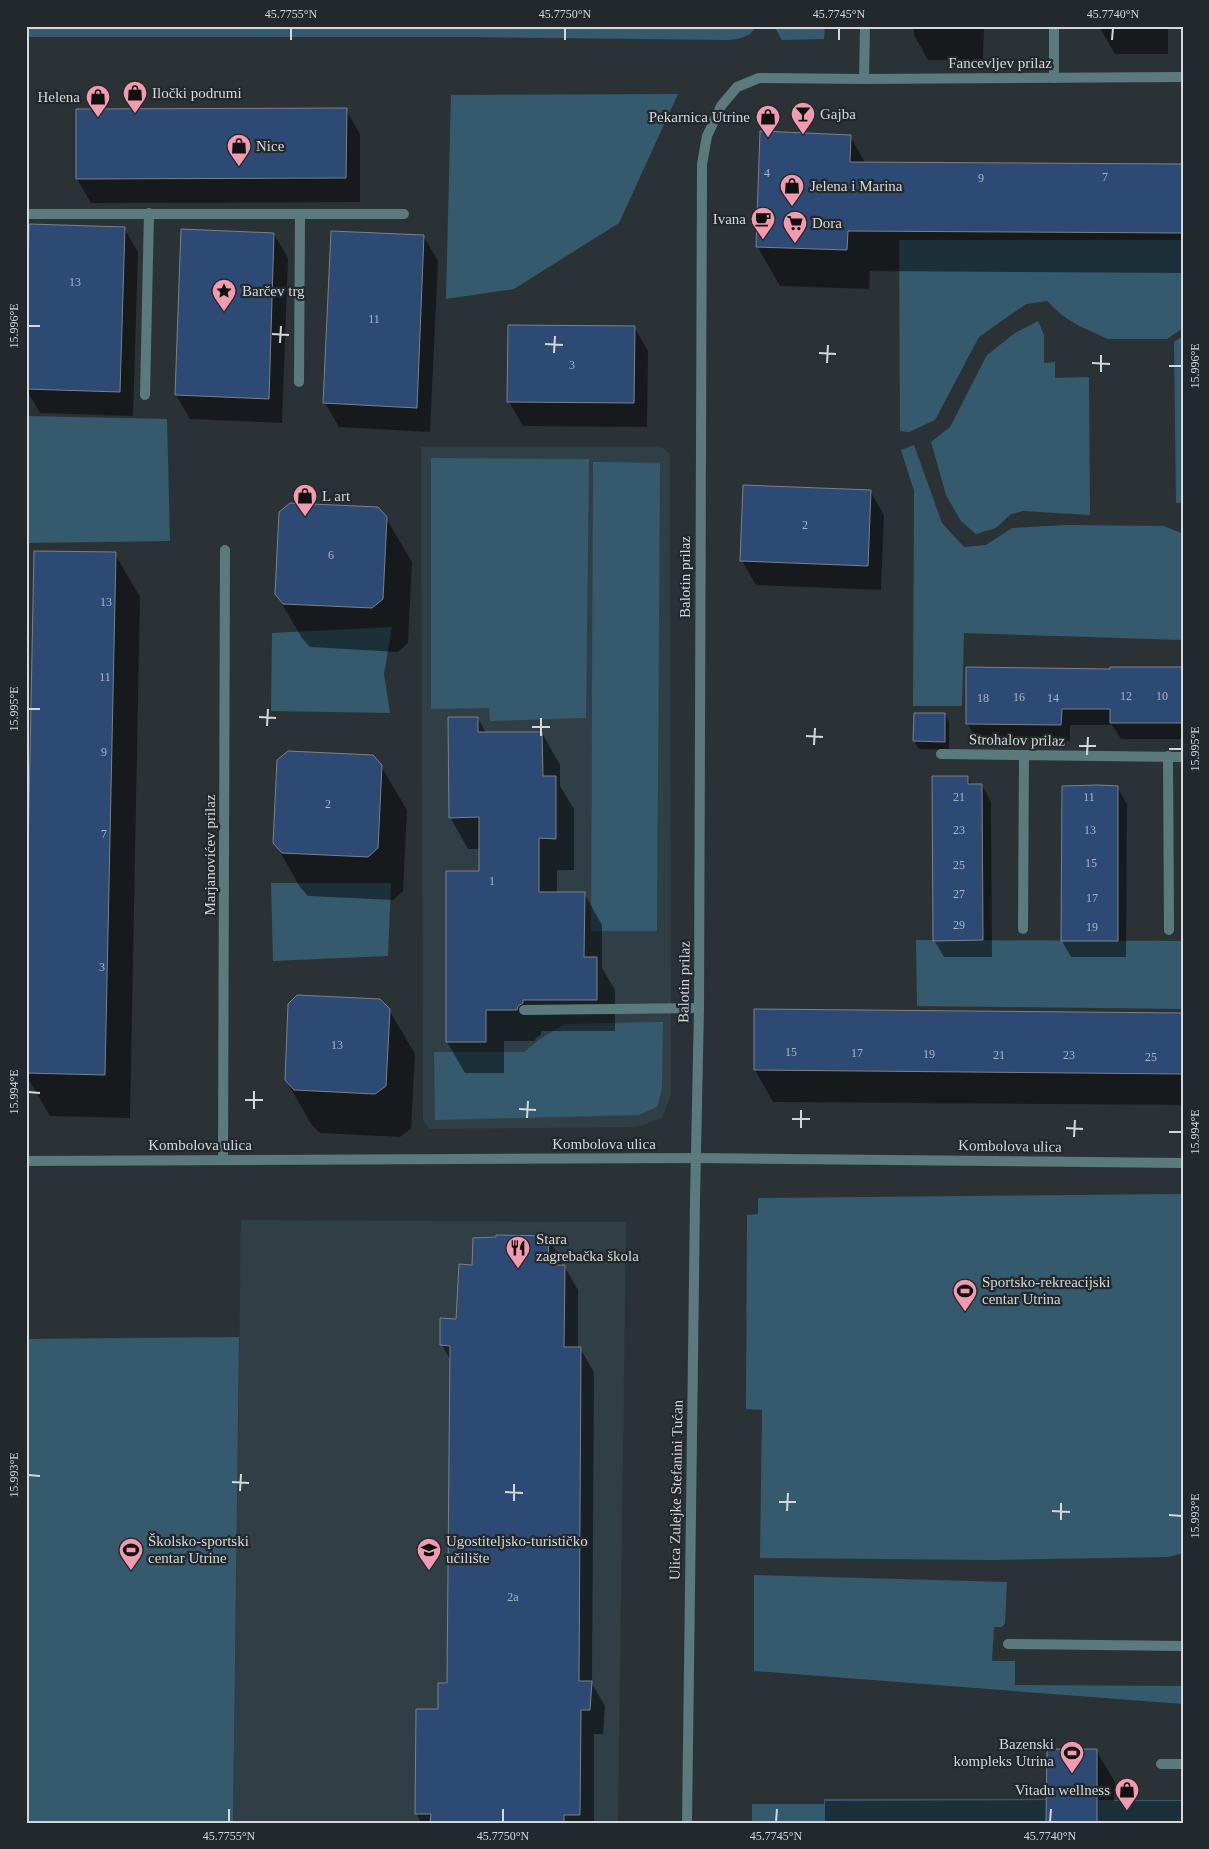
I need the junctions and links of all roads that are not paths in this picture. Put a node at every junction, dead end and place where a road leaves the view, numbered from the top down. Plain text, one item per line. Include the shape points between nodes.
1 (865, 26) edge
2 (1054, 26) edge
3 (1183, 77) edge
4 (816, 78) joint
5 (1054, 78) junction
6 (864, 79) junction
7 (149, 213) junction
8 (26, 214) edge
9 (300, 214) junction
10 (404, 214) dead end
11 (299, 382) dead end
12 (144, 395) dead end
13 (225, 550) dead end
14 (941, 754) dead end
15 (1024, 755) junction
16 (1168, 756) junction
17 (1183, 757) edge
18 (1023, 929) dead end
19 (1169, 930) dead end
20 (699, 1008) junction
21 (524, 1010) dead end
22 (696, 1158) junction
23 (224, 1160) junction
24 (26, 1161) edge
25 (1183, 1163) edge
26 (1008, 1644) dead end
27 (1183, 1646) edge
28 (1161, 1764) dead end
29 (1183, 1764) edge
30 (687, 1823) edge

1 - 6 street
2 - 5 street
3 - 5 street, Fancevljev prilaz
4 - 6 street, Fancevljev prilaz
4 - 20 street, Balotin prilaz via 759,78 737,87 721,106 707,136 702,164
5 - 6 street, Fancevljev prilaz
7 - 8 street
7 - 9 street
7 - 12 street
9 - 10 street
9 - 11 street
13 - 23 street, Marjanovićev prilaz
14 - 15 street, Strohalov prilaz
15 - 16 street, Strohalov prilaz
15 - 18 street
16 - 17 street, Strohalov prilaz
16 - 19 street
20 - 21 street
20 - 22 street, Balotin prilaz
22 - 23 street, Kombolova ulica
22 - 25 street, Kombolova ulica
22 - 30 street, Ulica Zulejke Stefanini Tućan
23 - 24 street, Kombolova ulica
26 - 27 street
28 - 29 street

